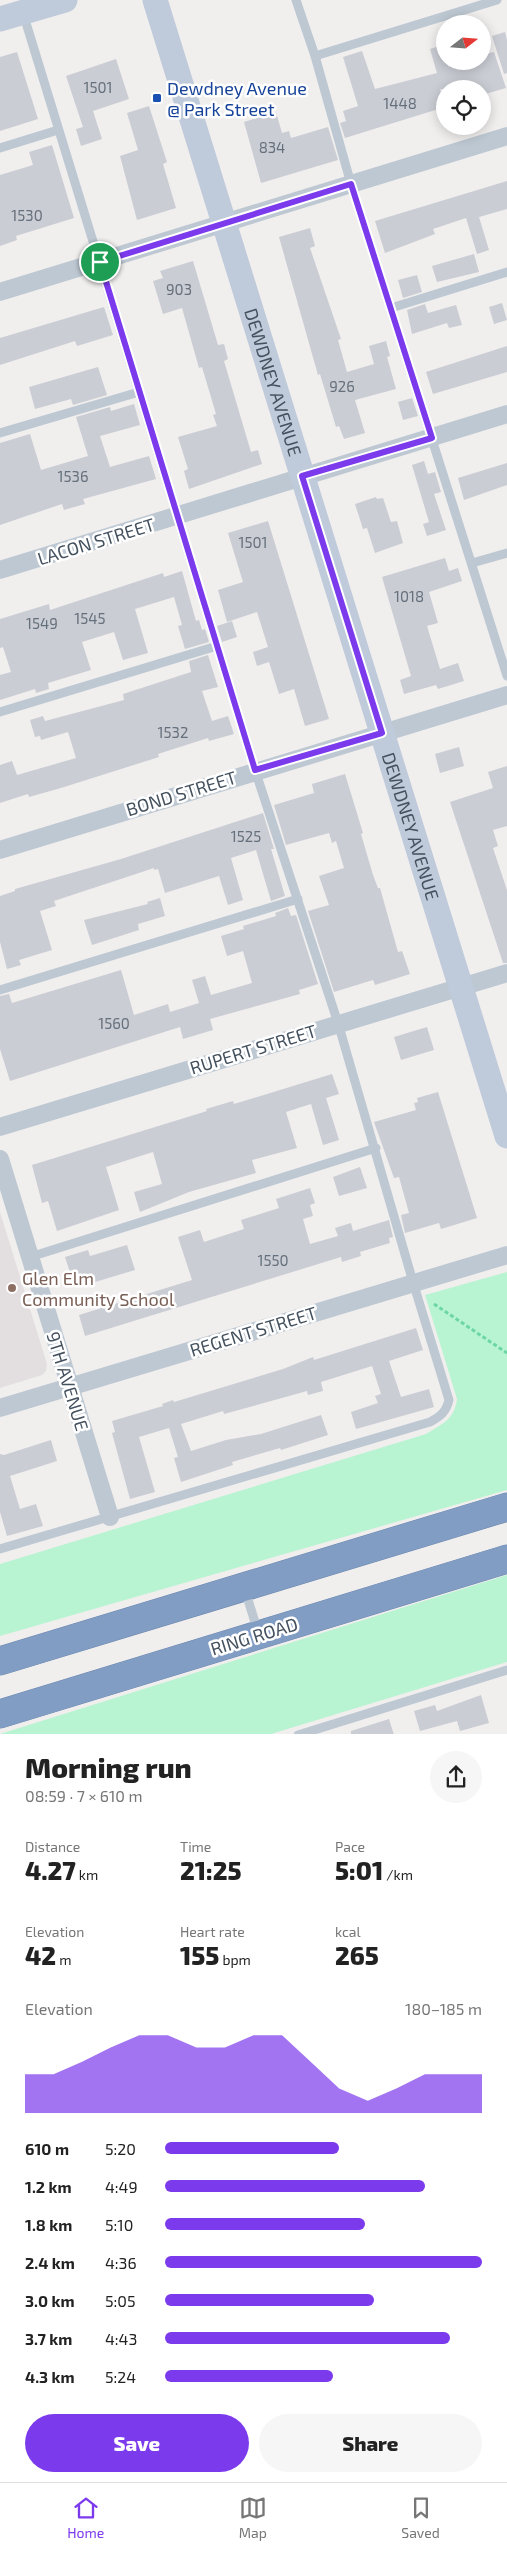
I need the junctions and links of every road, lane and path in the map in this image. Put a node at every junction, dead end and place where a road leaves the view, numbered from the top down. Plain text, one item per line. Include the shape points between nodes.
1 (65, 0) edge
2 (155, 0) edge
3 (296, 0) edge
4 (497, 0) edge
5 (11, 16) edge
6 (315, 56) junction
7 (58, 130) junction
8 (507, 136) edge
9 (0, 148) edge
10 (351, 184) junction
11 (224, 222) junction
12 (100, 262) junction
13 (507, 272) edge
14 (0, 292) edge
15 (390, 308) junction
16 (139, 392) junction
17 (507, 414) edge
18 (0, 433) edge
19 (432, 438) junction
20 (302, 476) junction
21 (178, 515) junction
22 (507, 553) edge
23 (472, 563) junction
24 (0, 570) edge
25 (217, 646) junction
26 (507, 676) edge
27 (507, 695) edge
28 (0, 712) edge
29 (382, 733) junction
30 (255, 770) junction
31 (0, 850) edge
32 (298, 899) junction
33 (507, 973) edge
34 (461, 987) junction
35 (0, 990) edge
36 (338, 1023) junction
37 (0, 1127) edge
38 (507, 1136) edge
39 (376, 1148) junction
40 (0, 1158) edge
41 (507, 1254) edge
42 (30, 1256) junction
43 (415, 1288) junction
44 (507, 1353) edge
45 (70, 1387) junction
46 (0, 1408) edge
47 (507, 1507) edge
48 (110, 1516) junction
49 (0, 1549) edge
50 (507, 1559) edge
51 (244, 1587) junction
52 (258, 1635) junction
53 (0, 1661) edge
54 (507, 1670) edge
55 (0, 1714) edge
56 (298, 1734) edge

1 - 5 street
2 - 11 street, DEWDNEY AVENUE
3 - 6 lane
4 - 6 lane
5 - 7 lane
6 - 10 lane
7 - 9 lane
7 - 12 lane
8 - 10 street
10 - 11 street
10 - 15 lane
11 - 12 street
11 - 20 street, DEWDNEY AVENUE
12 - 14 street
12 - 16 lane
13 - 15 lane
15 - 19 lane
16 - 18 lane
16 - 21 lane
17 - 19 street, LACON STREET
19 - 20 street, LACON STREET
19 - 23 lane
20 - 21 street, LACON STREET
20 - 29 street, DEWDNEY AVENUE
21 - 24 street, LACON STREET
21 - 25 lane
22 - 23 lane
23 - 26 lane
25 - 28 lane
25 - 30 lane
27 - 29 street, BOND STREET
29 - 30 street, BOND STREET
29 - 34 street, DEWDNEY AVENUE
30 - 31 street, BOND STREET
30 - 32 lane
32 - 35 lane
32 - 36 lane
33 - 34 street, RUPERT STREET
34 - 36 street, RUPERT STREET
34 - 38 street, DEWDNEY AVENUE
36 - 37 street, RUPERT STREET
36 - 39 lane
39 - 42 lane
39 - 43 lane
40 - 42 street, 9TH AVENUE
41 - 43 street, REGENT STREET
42 - 45 street, 9TH AVENUE
43 - 44 path
43 - 45 street, REGENT STREET
43 - 48 lane via 450,1400 447,1410 440,1416 430,1422
45 - 46 street, REGENT STREET
45 - 48 street, 9TH AVENUE
47 - 51 highway
48 - 49 lane
50 - 52 highway, RING ROAD
51 - 52 lane
51 - 53 highway
52 - 55 highway, RING ROAD
54 - 56 lane

